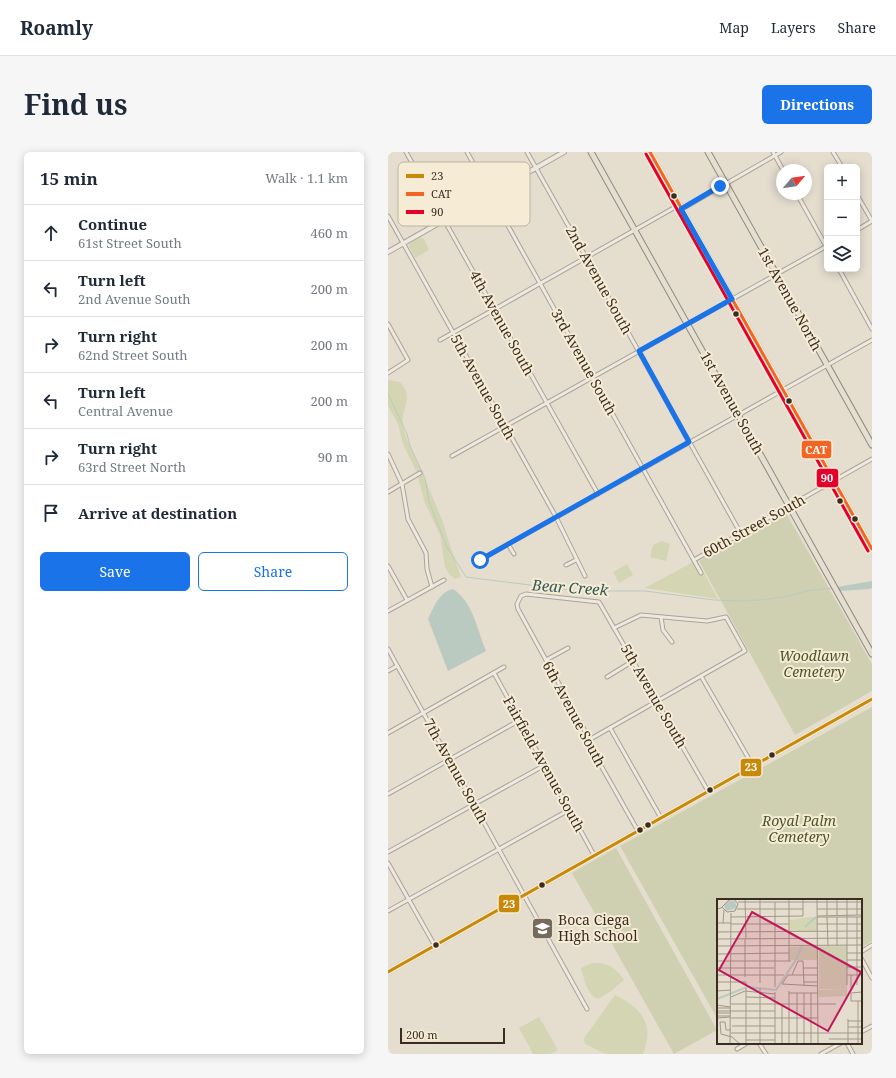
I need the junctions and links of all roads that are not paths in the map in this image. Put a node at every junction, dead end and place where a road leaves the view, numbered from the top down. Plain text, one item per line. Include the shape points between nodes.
1 (406, 152) edge
2 (467, 152) edge
3 (527, 152) edge
4 (564, 152) edge
5 (591, 152) edge
6 (650, 152) edge
7 (708, 152) edge
8 (781, 152) edge
9 (833, 152) edge
10 (774, 154) edge
11 (412, 162) edge
12 (472, 162) edge
13 (780, 164) edge
14 (840, 164) edge
15 (536, 168) junction
16 (530, 171) edge
17 (726, 183) junction
18 (800, 200) edge
19 (860, 200) edge
20 (680, 207) junction
21 (388, 216) edge
22 (872, 221) edge
23 (433, 226) edge
24 (447, 226) edge
25 (508, 226) edge
26 (860, 228) edge
27 (635, 231) junction
28 (824, 242) edge
29 (403, 243) junction
30 (824, 249) edge
31 (388, 252) edge
32 (587, 257) junction
33 (841, 272) edge
34 (777, 274) junction
35 (540, 284) junction
36 (732, 299) junction
37 (494, 309) junction
38 (388, 324) edge
39 (688, 324) junction
40 (872, 329) edge
41 (453, 332) junction
42 (440, 340) dead end
43 (872, 340) edge
44 (639, 351) junction
45 (828, 365) junction
46 (388, 373) edge
47 (593, 377) junction
48 (783, 390) junction
49 (546, 403) junction
50 (738, 416) junction
51 (505, 426) junction
52 (689, 442) junction
53 (872, 445) edge
54 (388, 454) edge
55 (452, 456) dead end
56 (872, 459) edge
57 (644, 468) junction
58 (420, 473) dead end
59 (834, 481) junction
60 (402, 484) junction
61 (388, 492) edge
62 (598, 494) junction
63 (789, 506) junction
64 (556, 517) junction
65 (741, 534) junction
66 (508, 544) junction
67 (872, 549) edge
68 (514, 554) dead end
69 (480, 560) dead end
70 (576, 560) junction
71 (694, 560) junction
72 (566, 565) dead end
73 (388, 566) edge
74 (701, 573) dead end
75 (585, 576) dead end
76 (444, 580) dead end
77 (432, 587) junction
78 (521, 596) joint
79 (407, 600) junction
80 (388, 611) edge
81 (661, 617) junction
82 (614, 628) junction
83 (672, 642) dead end
84 (568, 648) dead end
85 (388, 649) edge
86 (872, 654) edge
87 (546, 660) junction
88 (633, 662) junction
89 (397, 666) junction
90 (504, 667) dead end
91 (388, 671) edge
92 (494, 673) junction
93 (701, 676) junction
94 (607, 677) dead end
95 (872, 699) edge
96 (657, 700) junction
97 (424, 713) junction
98 (520, 720) junction
99 (610, 728) junction
100 (388, 733) edge
101 (587, 741) junction
102 (450, 760) junction
103 (545, 765) junction
104 (752, 766) junction
105 (708, 791) junction
106 (388, 794) edge
107 (474, 804) junction
108 (570, 810) junction
109 (661, 818) junction
110 (638, 831) junction
111 (500, 849) junction
112 (388, 852) edge
113 (594, 855) junction
114 (388, 863) edge
115 (524, 894) junction
116 (409, 900) junction
117 (388, 912) edge
118 (435, 946) junction
119 (872, 946) edge
120 (862, 951) edge
121 (862, 960) edge
122 (388, 972) edge
123 (872, 978) edge
124 (588, 1009) dead end
125 (872, 1026) edge
126 (862, 1031) edge
127 (745, 1044) edge
128 (760, 1044) edge
129 (839, 1044) edge
130 (848, 1044) edge
131 (738, 1048) dead end
132 (766, 1054) edge
133 (821, 1054) edge
134 (854, 1054) edge

1 - 11 street, 4th Avenue South
2 - 12 street, 3rd Avenue South
3 - 15 street, 2nd Avenue South
4 - 15 street
5 - 27 main road, 1st Avenue South
6 - 20 main road
7 - 17 main road, 1st Avenue North
8 - 10 street
9 - 14 street
10 - 13 street
10 - 17 street
15 - 16 street
15 - 32 street, 2nd Avenue South
17 - 20 street
17 - 34 main road, 1st Avenue North
18 - 28 street
19 - 22 street
20 - 27 street
20 - 36 main road
21 - 29 street, 5th Avenue South
22 - 26 street
23 - 29 street
24 - 37 street, 4th Avenue South
25 - 35 street, 3rd Avenue South
27 - 32 street
27 - 39 main road, 1st Avenue South
29 - 31 street
29 - 41 street, 5th Avenue South
30 - 34 street
32 - 35 street
32 - 44 street, 2nd Avenue South
33 - 40 street
34 - 36 street
34 - 45 main road, 1st Avenue North
35 - 37 street
35 - 47 street, 3rd Avenue South
36 - 39 street
36 - 48 main road
37 - 41 street
37 - 49 street, 4th Avenue South
38 - 46 street via 408,360
39 - 44 street
39 - 50 main road, 1st Avenue South
41 - 42 street
41 - 51 street, 5th Avenue South
43 - 45 street
44 - 47 street
44 - 52 street, 2nd Avenue South
45 - 48 street
45 - 53 main road, 1st Avenue North
47 - 49 street
47 - 57 street, 3rd Avenue South
48 - 50 street
48 - 59 main road
49 - 51 street
49 - 62 street, 4th Avenue South
50 - 52 street
50 - 63 main road, 1st Avenue South
51 - 55 street
51 - 64 street, 5th Avenue South
52 - 57 street
52 - 65 street, 2nd Avenue South
54 - 60 street
56 - 59 street, 60th Street South
57 - 62 street
57 - 71 street, 3rd Avenue South
58 - 60 street
59 - 63 street, 60th Street South
59 - 67 main road
60 - 61 street
60 - 77 street via 408,519 426,553
62 - 64 street
63 - 65 street, 60th Street South
63 - 86 main road, 1st Avenue South
64 - 66 street
64 - 70 street, 5th Avenue South
65 - 71 street, 60th Street South
66 - 68 street
66 - 69 street
70 - 72 street
70 - 75 street, 5th Avenue South
71 - 74 street, 3rd Avenue South
73 - 79 street
76 - 77 street
77 - 79 street
78 - 82 street, 5th Avenue South via 526,594 599,602
78 - 87 street, 6th Avenue South via 517,604 518,609
79 - 80 street
81 - 82 street via 641,615
81 - 83 street via 662,630
81 - 93 street via 707,621 726,617 745,651
82 - 88 street, 5th Avenue South
84 - 87 street
85 - 89 street, 7th Avenue South
87 - 101 street, 6th Avenue South via 586,732
88 - 94 street
88 - 96 street, 5th Avenue South
89 - 91 street
89 - 97 street, 7th Avenue South
90 - 92 street
92 - 97 street
92 - 98 street, Fairfield Avenue South
93 - 96 street
93 - 104 street
95 - 104 street
96 - 99 street
96 - 105 street, 5th Avenue South
97 - 100 street
97 - 102 street, 7th Avenue South
98 - 102 street
98 - 103 street, Fairfield Avenue South
99 - 101 street
99 - 109 street
101 - 110 street, 6th Avenue South
102 - 106 street
102 - 107 street, 7th Avenue South
103 - 107 street
103 - 108 street, Fairfield Avenue South
104 - 105 street
105 - 109 street
107 - 111 street, 7th Avenue South
107 - 112 street
108 - 111 street
108 - 113 street, Fairfield Avenue South
109 - 110 street
110 - 113 street
111 - 115 street, 7th Avenue South
111 - 116 street
113 - 115 street
114 - 116 street
115 - 118 street
115 - 124 street, 7th Avenue South
116 - 117 street
116 - 118 street
118 - 122 street
119 - 120 street
121 - 123 street
125 - 126 street
127 - 131 street
128 - 132 street
129 - 133 street
130 - 134 street

